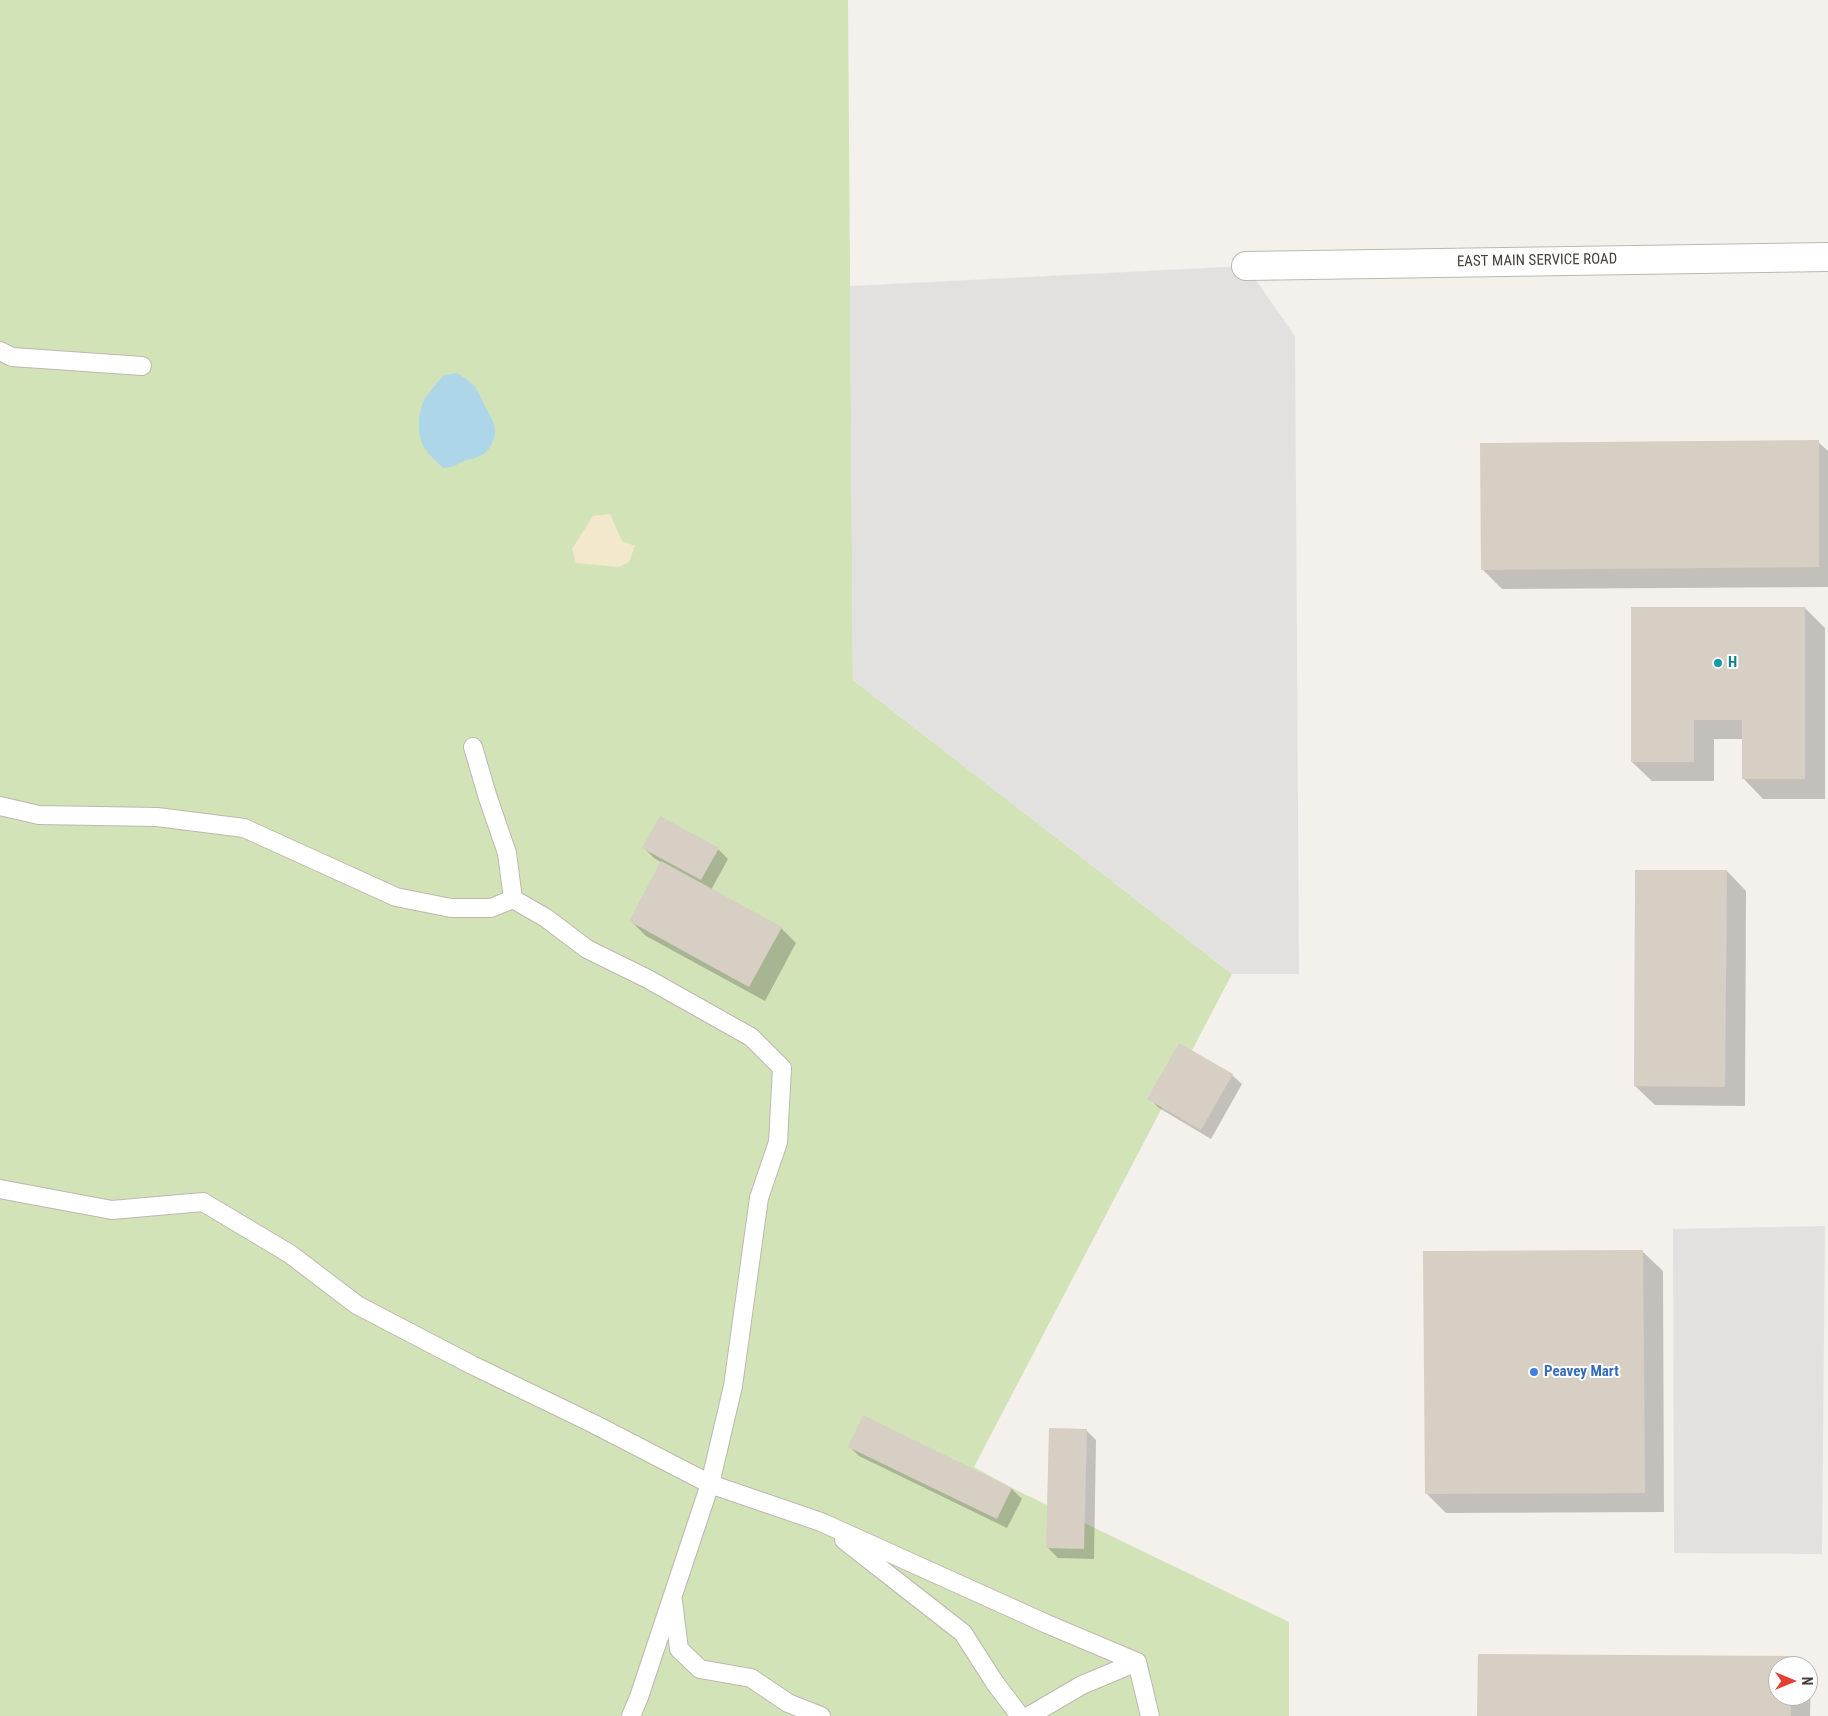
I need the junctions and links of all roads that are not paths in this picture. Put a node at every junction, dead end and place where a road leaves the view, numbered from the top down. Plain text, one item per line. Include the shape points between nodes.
1 (1828, 257) edge
2 (1246, 266) dead end
3 (0, 351) edge
4 (142, 366) dead end
5 (473, 747) dead end
6 (0, 806) edge
7 (513, 899) junction
8 (0, 1189) edge
9 (710, 1484) junction
10 (821, 1522) junction
11 (672, 1597) junction
12 (1136, 1662) junction
13 (631, 1716) edge
14 (821, 1716) edge
15 (1020, 1716) edge
16 (1029, 1716) edge
17 (1150, 1716) edge

1 - 2 street, EAST MAIN SERVICE ROAD
3 - 4 lane via 12,357
5 - 7 lane via 507,853
6 - 7 lane via 39,815 157,817 244,828 396,897 451,908 491,908
7 - 9 lane via 588,949 751,1037 782,1068 778,1142 759,1198 733,1386
8 - 9 lane via 112,1210 203,1202 290,1254 357,1305
9 - 10 lane
9 - 11 lane
10 - 12 lane
10 - 15 lane via 963,1633
11 - 13 lane
11 - 14 lane via 679,1649 700,1669 751,1678 788,1703
12 - 16 lane via 1082,1685
12 - 17 lane

